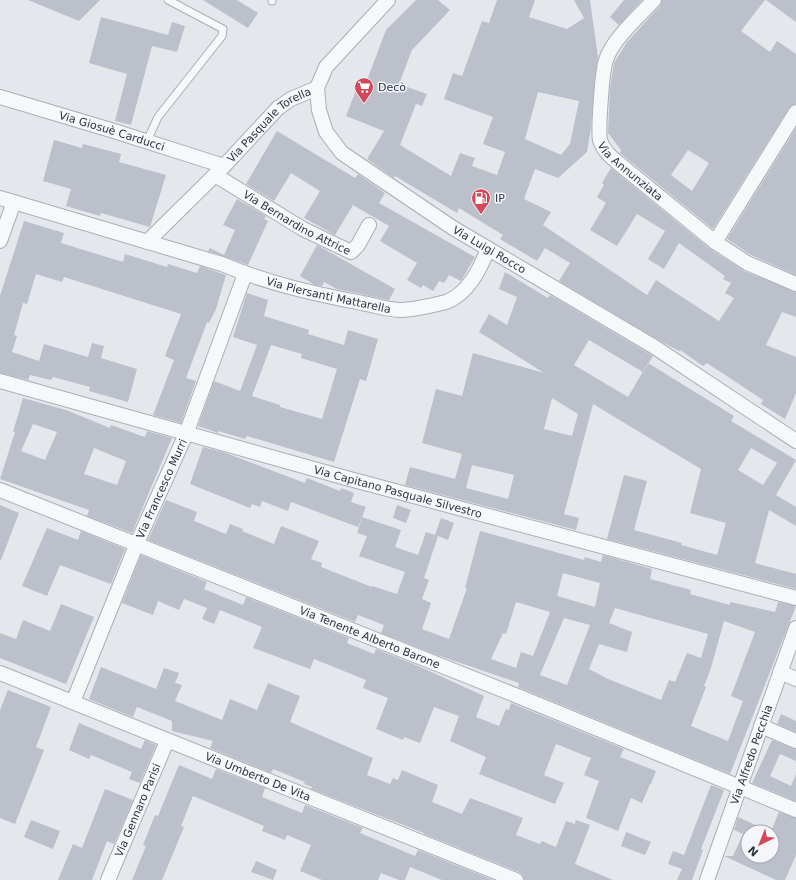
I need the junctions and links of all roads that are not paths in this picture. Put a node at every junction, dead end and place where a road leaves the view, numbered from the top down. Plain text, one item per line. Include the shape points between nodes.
1 (168, 0) edge
2 (388, 0) edge
3 (654, 0) edge
4 (317, 88) junction
5 (0, 96) edge
6 (796, 112) edge
7 (147, 141) junction
8 (220, 170) junction
9 (0, 198) edge
10 (14, 202) junction
11 (369, 225) dead end
12 (0, 241) edge
13 (147, 242) junction
14 (715, 242) junction
15 (488, 249) junction
16 (245, 274) junction
17 (796, 284) edge
18 (0, 381) edge
19 (186, 434) junction
20 (796, 441) edge
21 (0, 490) edge
22 (137, 543) junction
23 (796, 598) edge
24 (796, 628) edge
25 (780, 672) junction
26 (0, 673) edge
27 (796, 678) edge
28 (72, 702) junction
29 (761, 726) junction
30 (167, 741) junction
31 (796, 741) edge
32 (740, 787) junction
33 (796, 810) edge
34 (710, 879) edge
35 (108, 880) edge
36 (516, 880) edge

1 - 7 lane via 223,29 222,36 158,117
2 - 4 street, Via Luigi Rocco via 326,67
3 - 14 street, Via Annunziata via 618,39 606,60 602,85 600,140 617,162
4 - 8 street, Via Pasquale Torella via 291,99 278,108
4 - 15 street, Via Luigi Rocco via 319,110 326,132 342,153
5 - 7 street, Via Giosuè Carducci
6 - 14 street
7 - 8 street, Via Giosuè Carducci
8 - 11 street, Via Bernardino Attrice via 303,230 351,252
8 - 13 street
9 - 10 street, Via Piersanti Mattarella
10 - 12 street
10 - 13 street, Via Piersanti Mattarella
13 - 16 street, Via Piersanti Mattarella via 222,264
14 - 17 street, Via Annunziata via 747,263
15 - 16 street, Via Piersanti Mattarella via 482,265 460,292 446,301 401,310 335,298
15 - 20 street, Via Luigi Rocco via 653,346
16 - 19 street, Via Francesco Murri
18 - 19 street, Via Capitano Pasquale Silvestro
19 - 22 street, Via Francesco Murri
19 - 23 street, Via Capitano Pasquale Silvestro
21 - 22 street, Via Tenente Alberto Barone
22 - 28 street, Via Francesco Murri
22 - 32 street, Via Tenente Alberto Barone
24 - 25 street, Via Alfredo Pecchia
25 - 27 street
25 - 29 street, Via Alfredo Pecchia
26 - 28 street, Via Umberto De Vita
28 - 30 street, Via Umberto De Vita
29 - 31 street
29 - 32 street, Via Alfredo Pecchia
30 - 35 street, Via Gennaro Parisi
30 - 36 street, Via Umberto De Vita
32 - 33 street, Via Tenente Alberto Barone
32 - 34 street, Via Alfredo Pecchia

